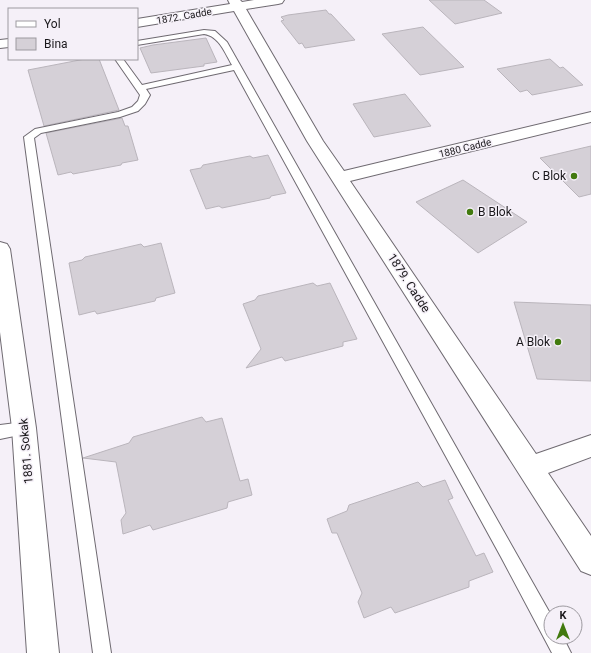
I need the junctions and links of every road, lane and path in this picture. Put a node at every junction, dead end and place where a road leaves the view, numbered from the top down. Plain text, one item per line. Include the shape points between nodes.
1 (278, 0) edge
2 (236, 3) edge
3 (138, 23) edge
4 (138, 43) edge
5 (120, 60) edge
6 (236, 67) junction
7 (140, 88) junction
8 (591, 117) edge
9 (340, 178) junction
10 (0, 250) edge
11 (12, 430) edge
12 (591, 446) edge
13 (530, 468) junction
14 (591, 561) edge
15 (543, 618) edge
16 (43, 653) edge
17 (102, 653) edge

1 - 2 street, 1872. Cadde
2 - 3 street, 1872. Cadde
2 - 9 street, 1879. Cadde via 315,141
4 - 6 lane via 204,32 212,33 223,42
5 - 7 lane
6 - 7 lane
6 - 15 lane
7 - 17 lane via 145,95 135,109 38,131 30,137
8 - 9 street, 1880 Cadde
9 - 13 street, 1879. Cadde
10 - 11 street, 1881. Sokak
11 - 16 street, 1881. Sokak
12 - 13 street
13 - 14 street, 1879. Cadde

